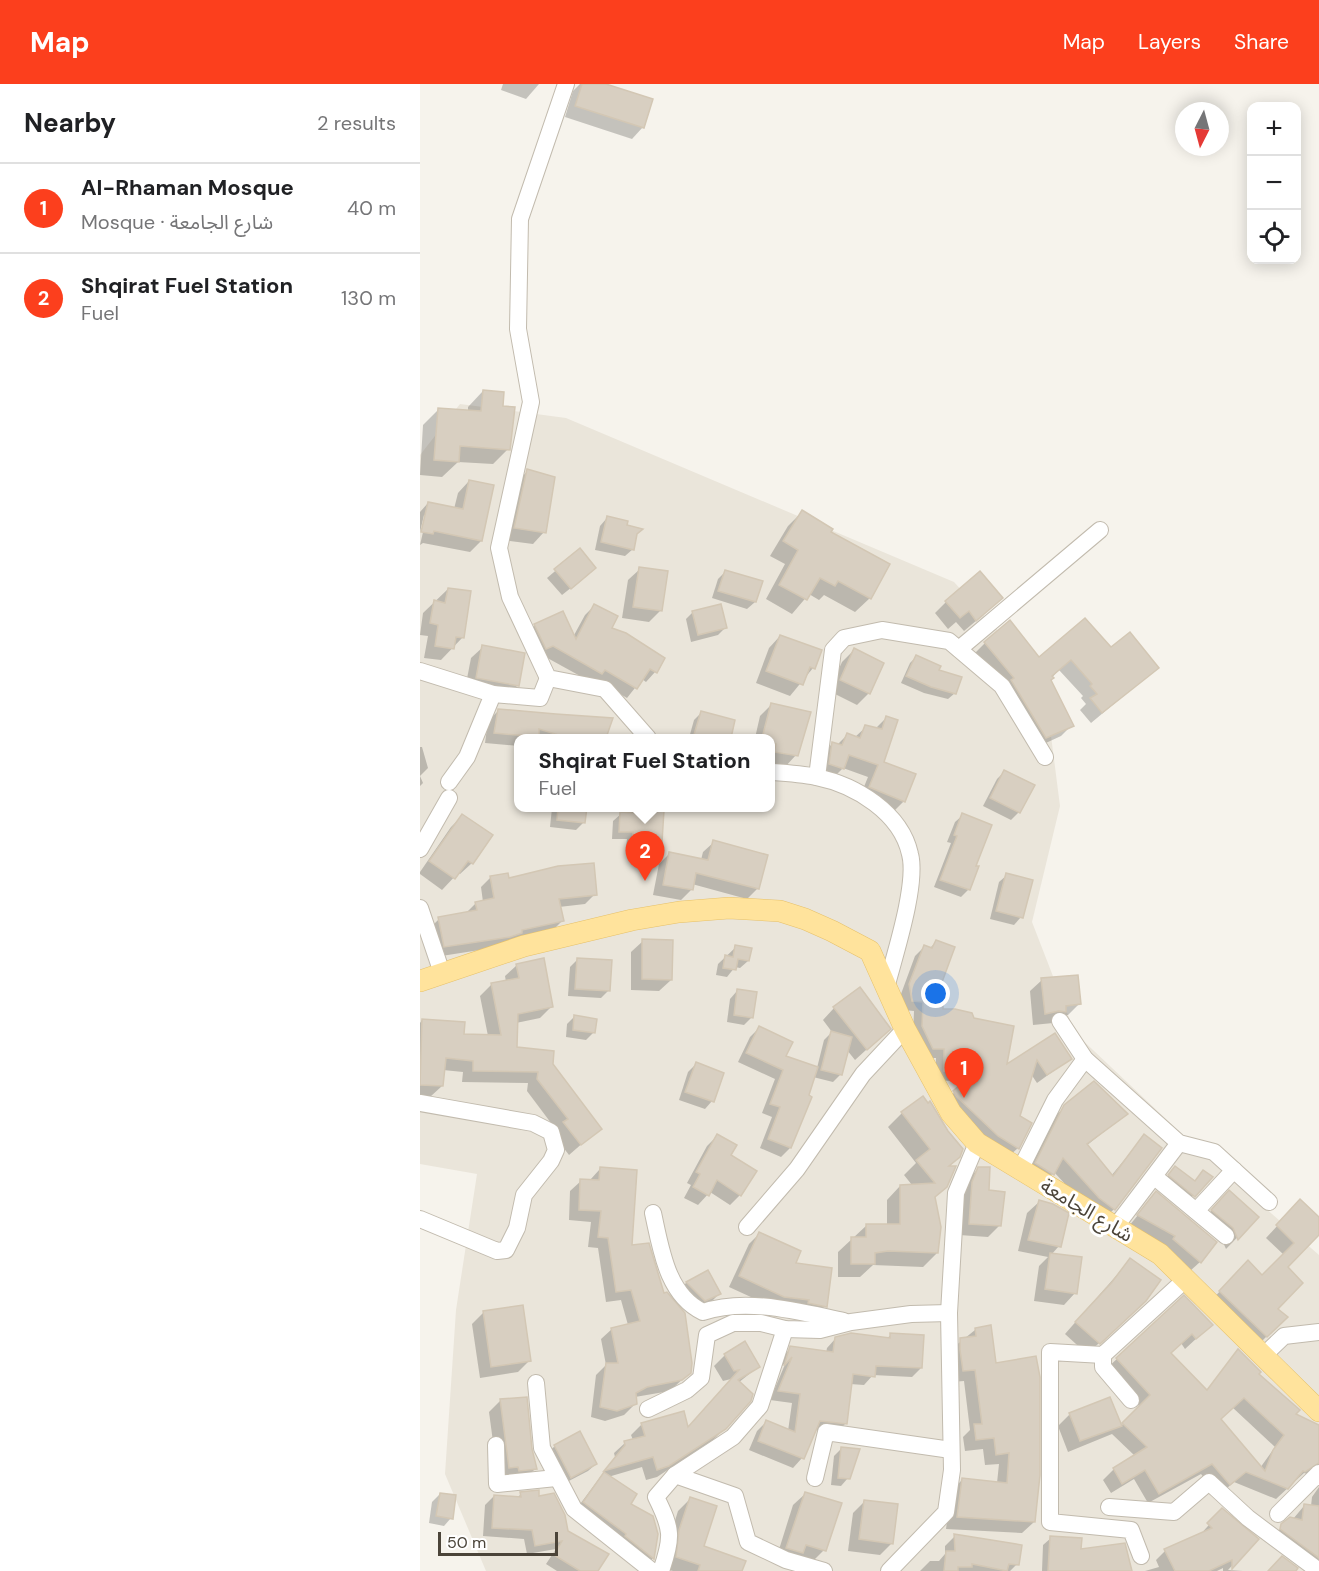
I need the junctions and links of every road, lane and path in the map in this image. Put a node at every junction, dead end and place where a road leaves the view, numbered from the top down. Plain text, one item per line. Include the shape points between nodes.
1 (566, 84) edge
2 (1100, 530) dead end
3 (959, 649) junction
4 (420, 671) edge
5 (548, 678) junction
6 (493, 694) junction
7 (644, 734) edge
8 (1045, 757) dead end
9 (775, 772) edge
10 (818, 777) junction
11 (420, 849) edge
12 (420, 908) edge
13 (442, 973) junction
14 (420, 981) edge
15 (886, 988) junction
16 (1060, 1022) dead end
17 (905, 1029) junction
18 (1085, 1059) junction
19 (420, 1102) edge
20 (977, 1143) junction
21 (1179, 1143) junction
22 (1020, 1170) junction
23 (1234, 1170) junction
24 (1156, 1178) junction
25 (1269, 1202) dead end
26 (1196, 1211) junction
27 (653, 1213) dead end
28 (420, 1219) edge
29 (1116, 1226) junction
30 (747, 1227) dead end
31 (1226, 1236) dead end
32 (1186, 1278) junction
33 (949, 1313) junction
34 (851, 1322) junction
35 (785, 1329) junction
36 (1319, 1332) edge
37 (1103, 1354) junction
38 (1263, 1356) junction
39 (536, 1383) dead end
40 (1131, 1400) dead end
41 (648, 1409) dead end
42 (1319, 1411) edge
43 (496, 1445) dead end
44 (951, 1450) junction
45 (1319, 1473) edge
46 (675, 1475) junction
47 (556, 1478) junction
48 (814, 1478) dead end
49 (1109, 1507) dead end
50 (1278, 1514) dead end
51 (1141, 1556) dead end
52 (1319, 1570) edge
53 (652, 1571) edge
54 (661, 1571) edge
55 (824, 1571) edge
56 (889, 1571) edge

1 - 5 street via 520,219 518,329 531,402 499,548 510,597
2 - 3 street
3 - 8 street via 1002,686
3 - 10 street via 949,640 882,630 844,638 833,650
4 - 6 street
5 - 6 street via 540,698
5 - 7 street via 605,689
6 - 11 street via 467,757
9 - 10 street
10 - 15 street via 857,792 898,823 911,856 908,906
12 - 13 street
13 - 14 main road, شارع الجامعة
13 - 15 main road, شارع الجامعة via 524,946 632,920 679,912 759,909 805,919 870,951
15 - 17 main road, شارع الجامعة
16 - 18 street
17 - 20 main road, شارع الجامعة via 951,1113
17 - 30 street via 863,1074 797,1169
18 - 21 street
18 - 22 street via 1055,1100
19 - 28 street via 532,1123 551,1132 556,1150 524,1195 517,1228 506,1250 497,1251
20 - 22 main road, شارع الجامعة
20 - 33 street via 956,1193
21 - 23 street via 1214,1152
21 - 24 street
22 - 29 main road, شارع الجامعة
23 - 25 street
23 - 26 street
24 - 26 street
24 - 29 street
26 - 31 street
27 - 34 street via 665,1267 688,1305 703,1312 721,1306 756,1306
29 - 32 main road, شارع الجامعة via 1160,1254
32 - 37 street
32 - 38 main road, شارع الجامعة
33 - 34 street
33 - 44 street
34 - 35 street via 820,1330
35 - 41 street via 760,1323 733,1323 707,1335 701,1378 687,1390
35 - 46 street via 760,1406 733,1437
36 - 38 street via 1284,1336
37 - 40 street via 1103,1367
37 - 51 street via 1050,1352 1050,1522 1131,1530
38 - 42 main road, شارع الجامعة
39 - 47 street via 542,1448
43 - 47 street via 497,1484
44 - 48 street via 826,1432
44 - 56 street via 946,1512
45 - 50 street
46 - 54 street via 656,1497 669,1523 668,1551
46 - 55 street via 735,1496 748,1542 786,1560
47 - 53 street via 574,1509
49 - 52 street via 1174,1512 1209,1482 1248,1518

